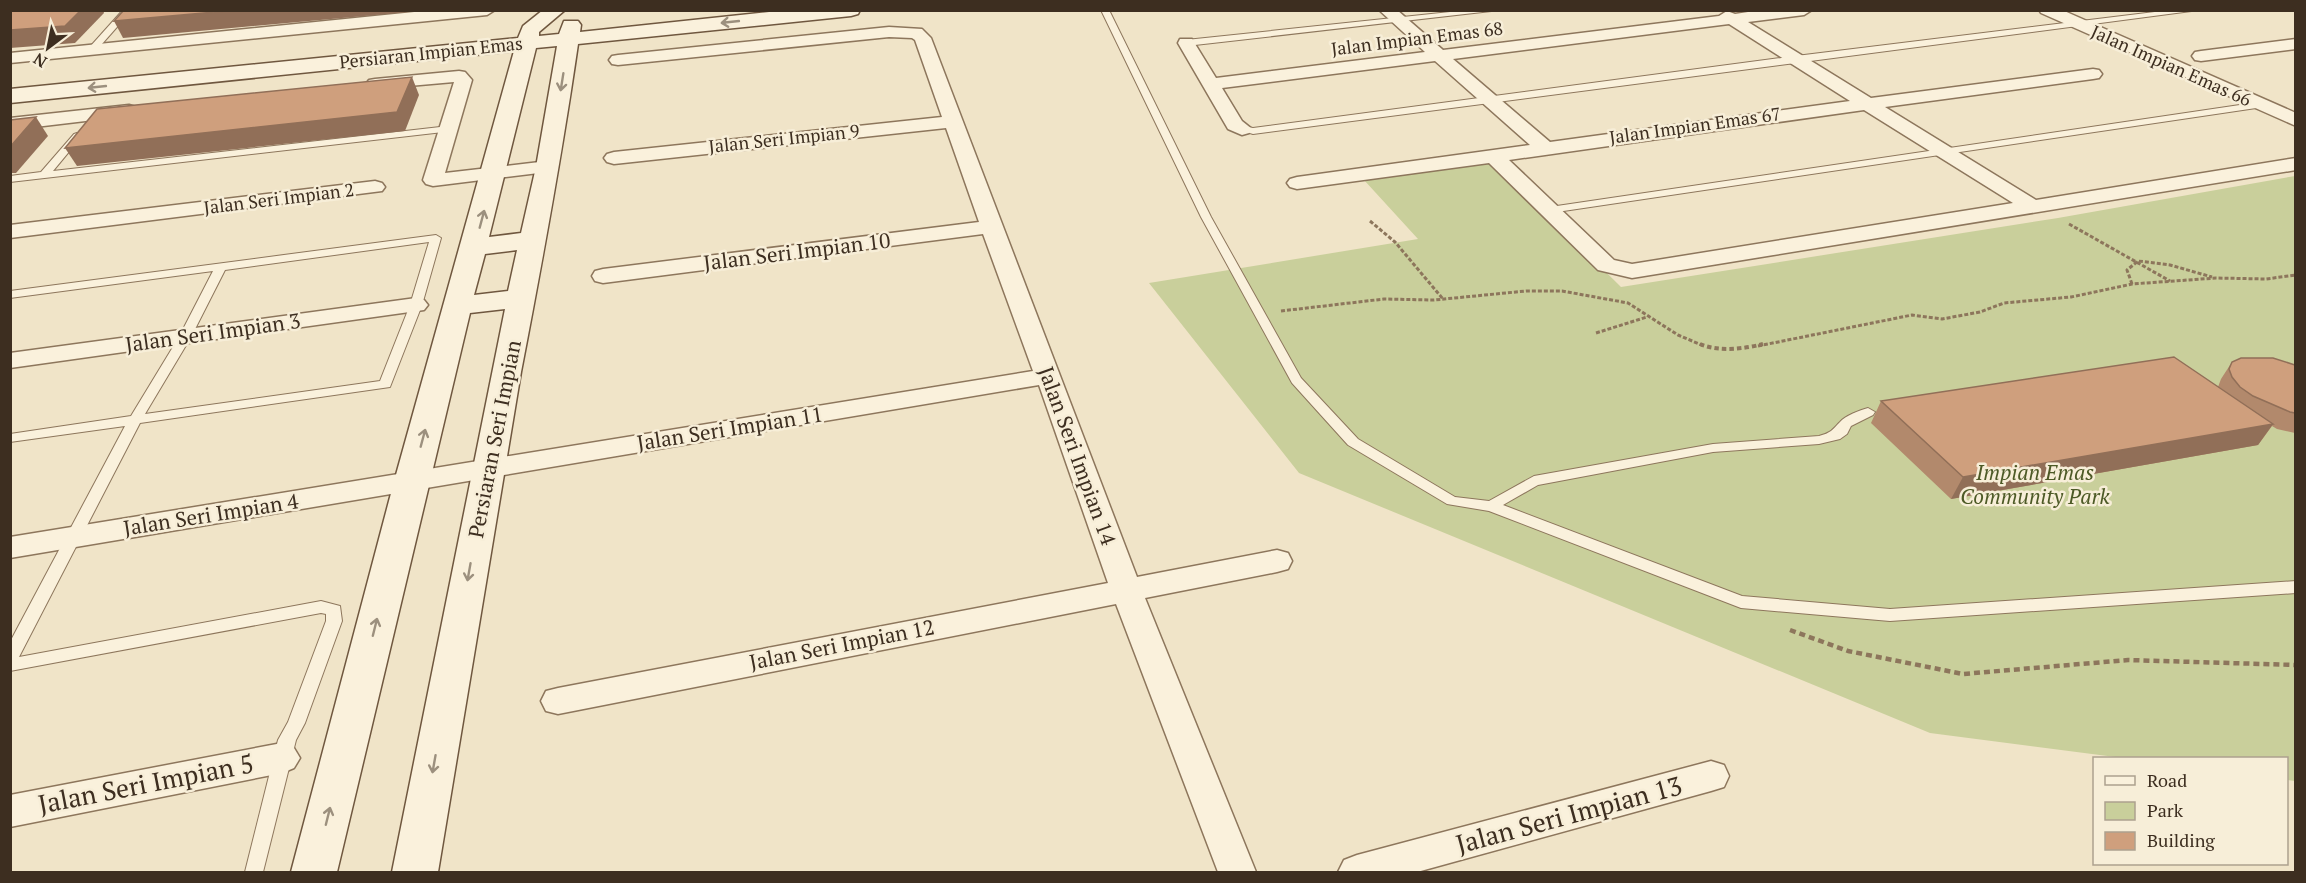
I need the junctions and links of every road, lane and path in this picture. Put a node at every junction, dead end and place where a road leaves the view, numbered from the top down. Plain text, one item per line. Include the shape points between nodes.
1 (128, 10) edge
2 (703, 10) edge
3 (851, 10) edge
4 (1105, 10) edge
5 (1496, 10) edge
6 (1804, 10) edge
7 (2047, 10) edge
8 (2195, 10) edge
9 (1725, 15) edge
10 (616, 16) dead end
11 (1393, 16) edge
12 (637, 17) junction
13 (543, 21) edge
14 (2079, 26) junction
15 (1186, 43) joint
16 (2295, 44) edge
17 (362, 46) junction
18 (91, 51) junction
19 (1440, 56) junction
20 (2201, 56) dead end
21 (10, 58) edge
22 (1796, 59) junction
23 (618, 60) dead end
24 (2093, 74) dead end
25 (10, 81) edge
26 (1213, 84) junction
27 (354, 86) edge
28 (10, 96) edge
29 (1489, 100) junction
30 (1865, 102) junction
31 (2260, 105) junction
32 (142, 110) edge
33 (95, 115) junction
34 (954, 120) junction
35 (2295, 120) edge
36 (10, 124) edge
37 (449, 129) junction
38 (1242, 129) joint
39 (1545, 148) junction
40 (1944, 152) junction
41 (1495, 157) junction
42 (614, 158) dead end
43 (2295, 164) edge
44 (548, 167) junction
45 (494, 174) junction
46 (44, 175) junction
47 (10, 179) edge
48 (1297, 183) dead end
49 (375, 187) dead end
50 (2032, 204) junction
51 (1550, 210) junction
52 (1370, 221) dead end
53 (991, 227) junction
54 (10, 232) edge
55 (534, 240) junction
56 (474, 247) junction
57 (2138, 261) junction
58 (221, 267) junction
59 (2295, 274) edge
60 (603, 276) dead end
61 (2216, 278) junction
62 (2170, 281) junction
63 (2132, 284) junction
64 (10, 295) edge
65 (523, 298) junction
66 (1443, 299) junction
67 (416, 305) junction
68 (458, 306) junction
69 (1260, 313) junction
70 (1648, 316) junction
71 (1596, 333) dead end
72 (185, 337) junction
73 (10, 361) edge
74 (1048, 376) junction
75 (1868, 412) dead end
76 (135, 420) junction
77 (10, 438) edge
78 (488, 470) junction
79 (411, 483) junction
80 (1491, 506) junction
81 (75, 537) junction
82 (10, 548) edge
83 (1277, 561) dead end
84 (2295, 587) edge
85 (1126, 590) junction
86 (1780, 627) dead end
87 (10, 658) edge
88 (10, 665) edge
89 (2295, 665) edge
90 (558, 701) dead end
91 (282, 758) junction
92 (1711, 776) dead end
93 (10, 811) edge
94 (254, 873) edge
95 (314, 873) edge
96 (415, 873) edge
97 (1237, 873) edge
98 (1358, 873) edge

1 - 18 lane
2 - 12 street, Persiaran Impian Emas
3 -> 13 street, Persiaran Impian Emas
4 - 69 lane via 1206,217
5 - 11 lane
6 - 9 street, Jalan Impian Emas 68
7 - 14 street, Jalan Impian Emas 66
8 - 14 lane
9 - 19 street, Jalan Impian Emas 68
9 - 22 street
10 - 12 street
11 - 15 lane
11 - 19 street
12 - 13 street, Persiaran Impian Emas
13 - 17 street, Persiaran Impian Emas
13 - 17 street
13 - 18 street
13 -> 28 street, Persiaran Impian Emas
13 -> 44 street, Persiaran Seri Impian
13 - 45 street
14 - 22 lane
14 - 31 street, Jalan Impian Emas 66
15 - 26 street
16 - 20 street
17 - 25 street, Persiaran Impian Emas
18 - 21 street
19 - 26 street, Jalan Impian Emas 68
19 - 29 street
22 - 29 lane
22 - 30 street
23 - 34 street, Jalan Seri Impian 14 via 889,32 916,33 923,38
24 - 30 street, Jalan Impian Emas 67
26 - 38 street via 1235,125
27 - 37 street via 459,76 463,86
29 - 38 lane via 1253,131
29 - 39 street
30 - 39 street, Jalan Impian Emas 67
30 - 40 street
31 - 35 street, Jalan Impian Emas 66
31 - 40 lane
32 - 33 street
33 - 36 street
33 - 46 lane
34 - 42 street, Jalan Seri Impian 9
34 - 53 street, Jalan Seri Impian 14
37 - 45 street via 433,180
37 - 46 lane
39 - 41 street, Jalan Impian Emas 67
40 - 50 street
40 - 51 lane
41 - 48 street, Jalan Impian Emas 67
41 - 51 street
43 - 50 street
44 - 45 street
44 - 55 street, Persiaran Seri Impian
56 -> 45 street
46 - 47 lane
49 - 54 street, Jalan Seri Impian 2
50 - 51 street via 1632,271 1606,265
50 - 57 path
52 - 66 path via 1395,242
53 - 60 street, Jalan Seri Impian 10
53 - 74 street, Jalan Seri Impian 14
55 - 56 street
55 - 65 street, Persiaran Seri Impian
56 - 68 street
57 - 61 path
57 - 62 path
57 - 63 path via 2127,270
58 - 64 lane
58 - 67 lane via 436,238
58 - 72 lane
59 - 61 path via 2266,279
61 - 62 path
62 - 63 path
63 - 70 path via 2071,297 2004,303 1942,319 1912,315 1749,348 1709,348
65 - 68 street
65 - 78 street, Persiaran Seri Impian
66 - 69 path via 1384,299
66 - 70 path via 1562,291 1628,303
67 - 72 street, Jalan Seri Impian 3
67 - 76 lane via 385,384
79 -> 68 street
69 - 80 lane via 1296,380 1353,442 1452,501
70 - 71 path
72 - 73 street, Jalan Seri Impian 3
72 - 76 lane
74 - 78 street, Jalan Seri Impian 11
74 - 85 street, Jalan Seri Impian 14
75 - 80 lane via 1845,424 1835,436 1819,440 1713,448 1534,481
76 - 77 lane
76 - 81 lane
78 - 79 street, Jalan Seri Impian 11
78 -> 96 street, Persiaran Seri Impian
79 - 81 street, Jalan Seri Impian 4
95 -> 79 street
80 - 84 lane via 1741,602 1890,615
81 - 82 street, Jalan Seri Impian 4
81 - 87 lane
83 - 85 street, Jalan Seri Impian 12
85 - 90 street, Jalan Seri Impian 12
85 - 97 street, Jalan Seri Impian 14
86 - 89 path via 1848,651 1963,674 2128,660
88 - 91 lane via 321,607 334,610 334,621
91 - 93 street, Jalan Seri Impian 5
91 - 94 lane
92 - 98 street, Jalan Seri Impian 13

